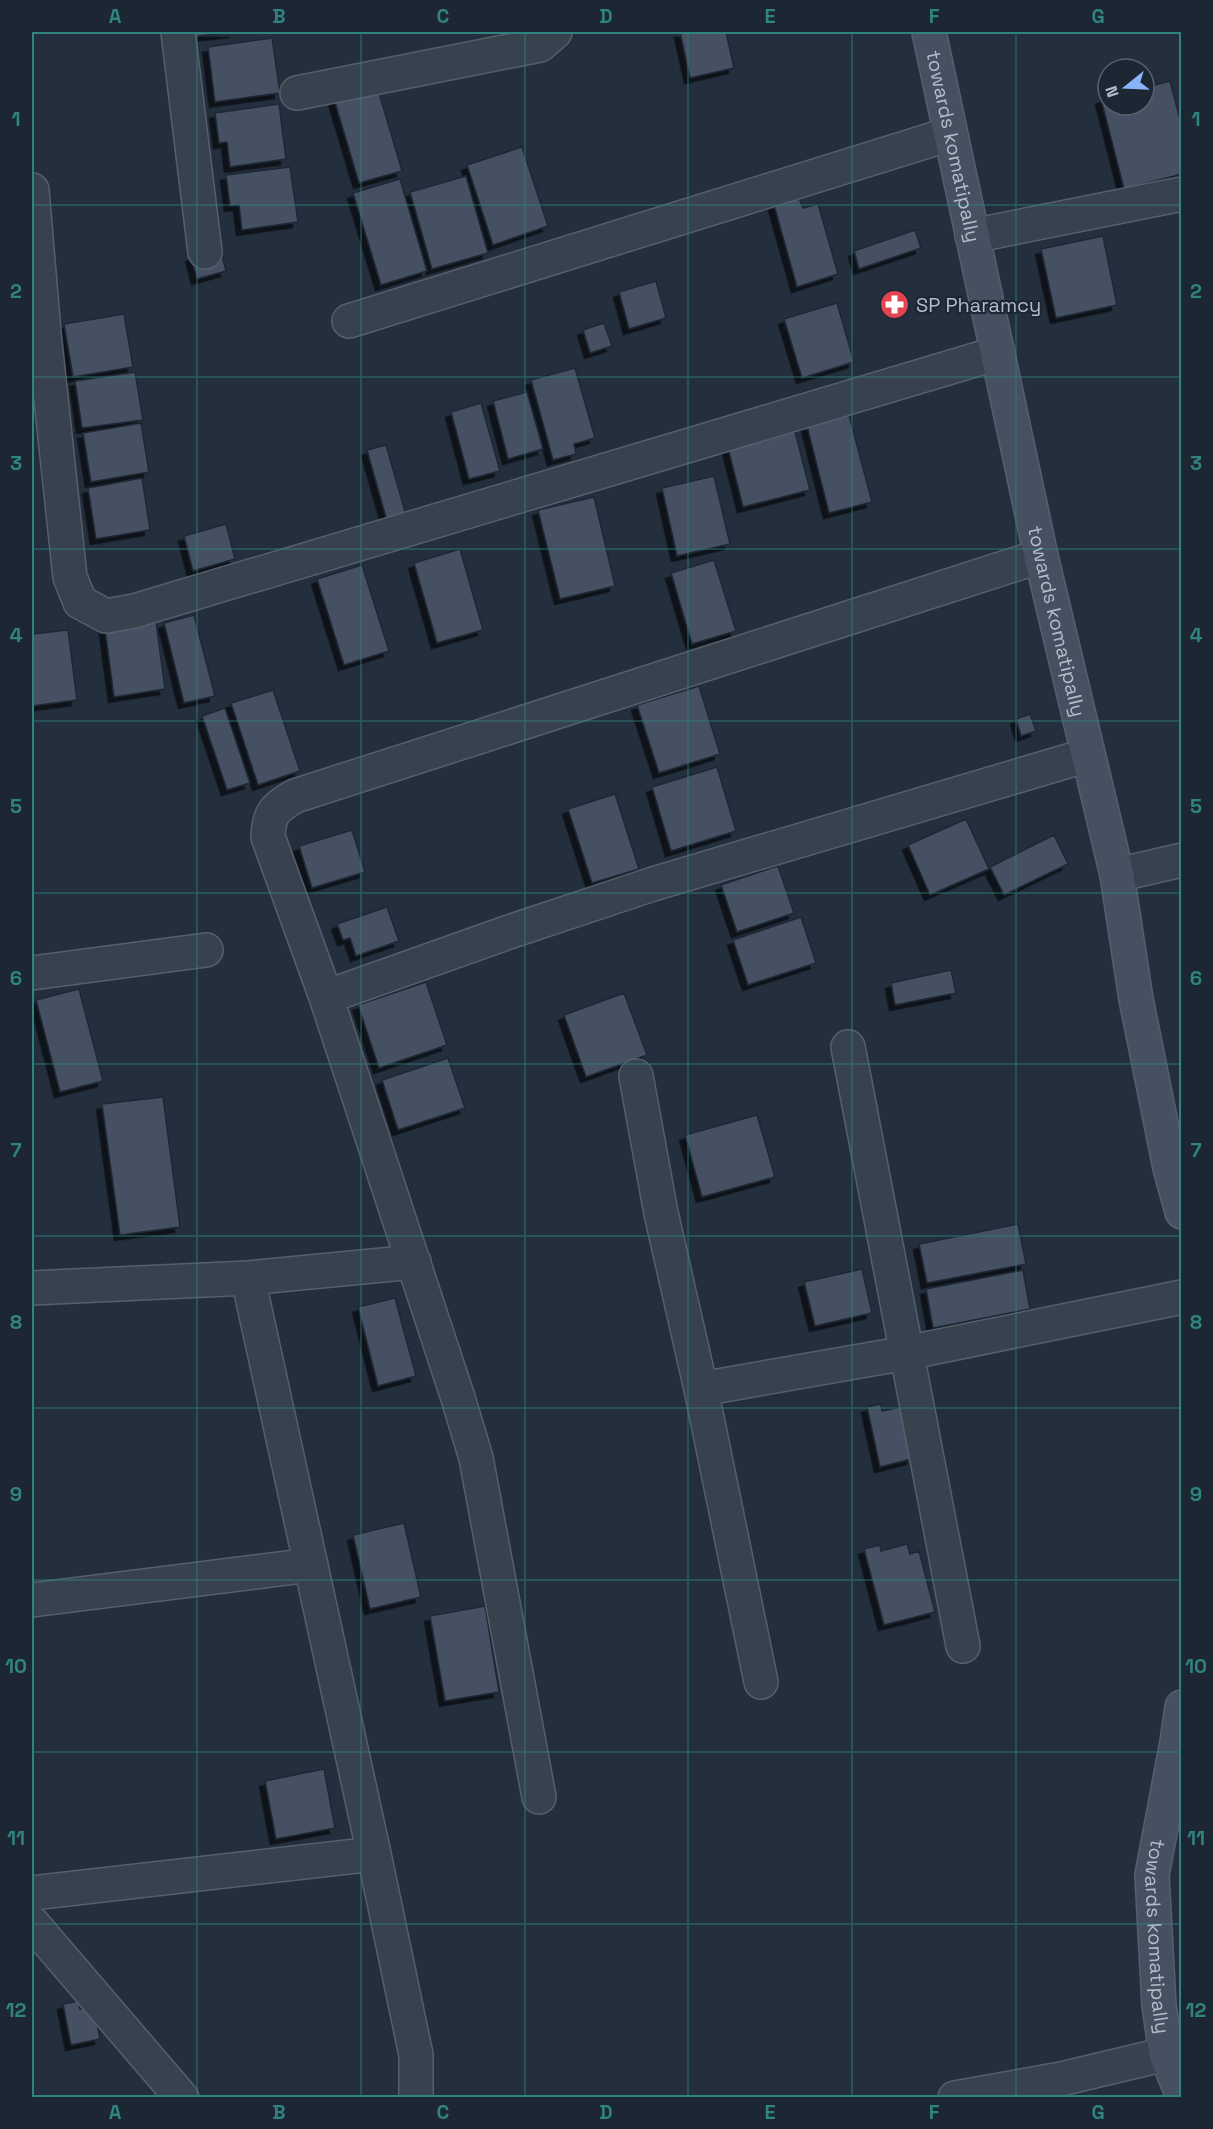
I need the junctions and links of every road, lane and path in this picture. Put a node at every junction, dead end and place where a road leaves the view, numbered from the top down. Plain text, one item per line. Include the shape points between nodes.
1 (178, 32) edge
2 (555, 32) edge
3 (929, 32) edge
4 (297, 93) dead end
5 (950, 134) junction
6 (32, 190) edge
7 (1182, 194) edge
8 (972, 236) junction
9 (205, 252) dead end
10 (350, 321) dead end
11 (998, 353) junction
12 (1041, 556) junction
13 (1088, 755) junction
14 (1182, 860) edge
15 (1117, 875) junction
16 (206, 950) dead end
17 (32, 973) edge
18 (327, 997) junction
19 (848, 1047) dead end
20 (636, 1076) dead end
21 (1176, 1167) edge
22 (1182, 1212) edge
23 (414, 1262) junction
24 (248, 1278) junction
25 (32, 1288) edge
26 (1182, 1297) edge
27 (906, 1353) junction
28 (701, 1389) junction
29 (311, 1565) junction
30 (32, 1600) edge
31 (963, 1646) dead end
32 (761, 1682) dead end
33 (1182, 1707) edge
34 (1179, 1742) edge
35 (539, 1797) dead end
36 (374, 1854) junction
37 (32, 1893) edge
38 (32, 1923) edge
39 (1166, 2054) junction
40 (1182, 2094) edge
41 (177, 2097) edge
42 (182, 2097) edge
43 (416, 2097) edge
44 (955, 2097) edge

1 - 9 street
2 - 4 street via 540,45
3 - 5 street, towards komatipally
5 - 8 street, towards komatipally
5 - 10 street
6 - 11 street via 70,577 80,602 106,616 134,611
7 - 8 street
8 - 11 street, towards komatipally
11 - 12 street, towards komatipally
12 - 13 street, towards komatipally
12 - 18 street via 295,796 275,808 268,837
13 - 15 street, towards komatipally
13 - 18 street via 653,884
14 - 15 street
15 - 21 street, towards komatipally via 1136,999
16 - 17 street
18 - 23 street
19 - 27 street
20 - 28 street via 661,1213
21 - 22 street, towards komatipally
23 - 24 street
23 - 35 street via 476,1458
24 - 25 street
24 - 29 street
26 - 27 street
27 - 28 street
27 - 31 street
28 - 32 street
29 - 30 street
29 - 36 street
33 - 34 street, towards komatipally
34 - 39 street, towards komatipally via 1152,1875 1159,2005
36 - 37 street
36 - 43 street via 416,2055
38 - 42 street
39 - 40 street, towards komatipally
39 - 44 street via 1061,2079
41 - 42 street

